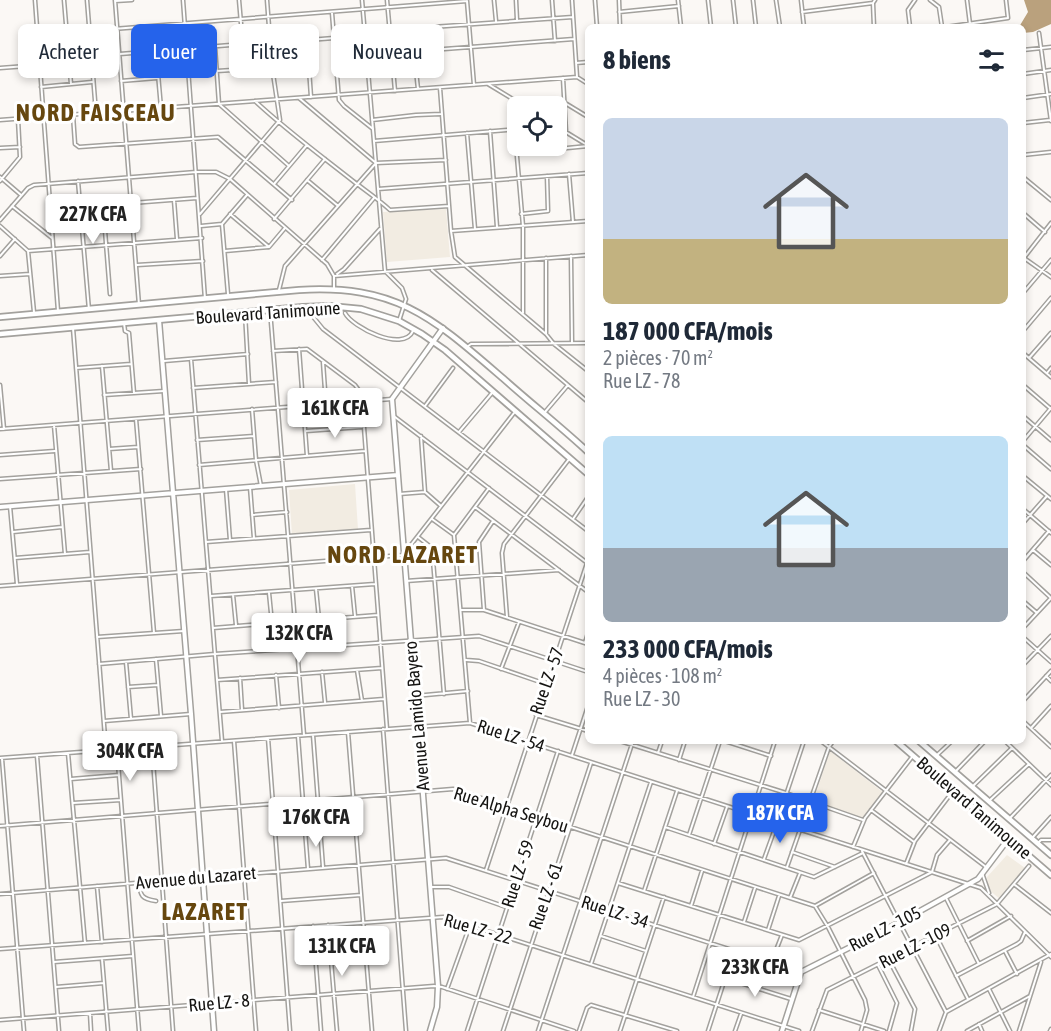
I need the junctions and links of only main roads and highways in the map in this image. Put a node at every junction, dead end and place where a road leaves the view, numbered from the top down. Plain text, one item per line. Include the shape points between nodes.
1 (0, 317) edge
2 (0, 334) edge
3 (585, 449) edge
4 (585, 471) edge
5 (899, 744) edge
6 (922, 744) edge
7 (1018, 827) junction
8 (1009, 838) junction
9 (1038, 843) junction
10 (1029, 855) junction
11 (1051, 855) edge
12 (1051, 875) edge

1 - 3 main road, Boulevard Tanimoune via 334,287 369,294 405,306 443,328
2 - 4 main road, Boulevard Tanimoune via 309,307 355,308 381,314 433,341
5 - 8 main road, Boulevard Tanimoune
6 - 7 main road, Boulevard Tanimoune
7 - 8 main road
7 - 9 main road, Boulevard Tanimoune
8 - 10 main road, Boulevard Tanimoune
9 - 10 main road
9 - 11 main road, Boulevard Tanimoune
10 - 12 main road, Boulevard Tanimoune

